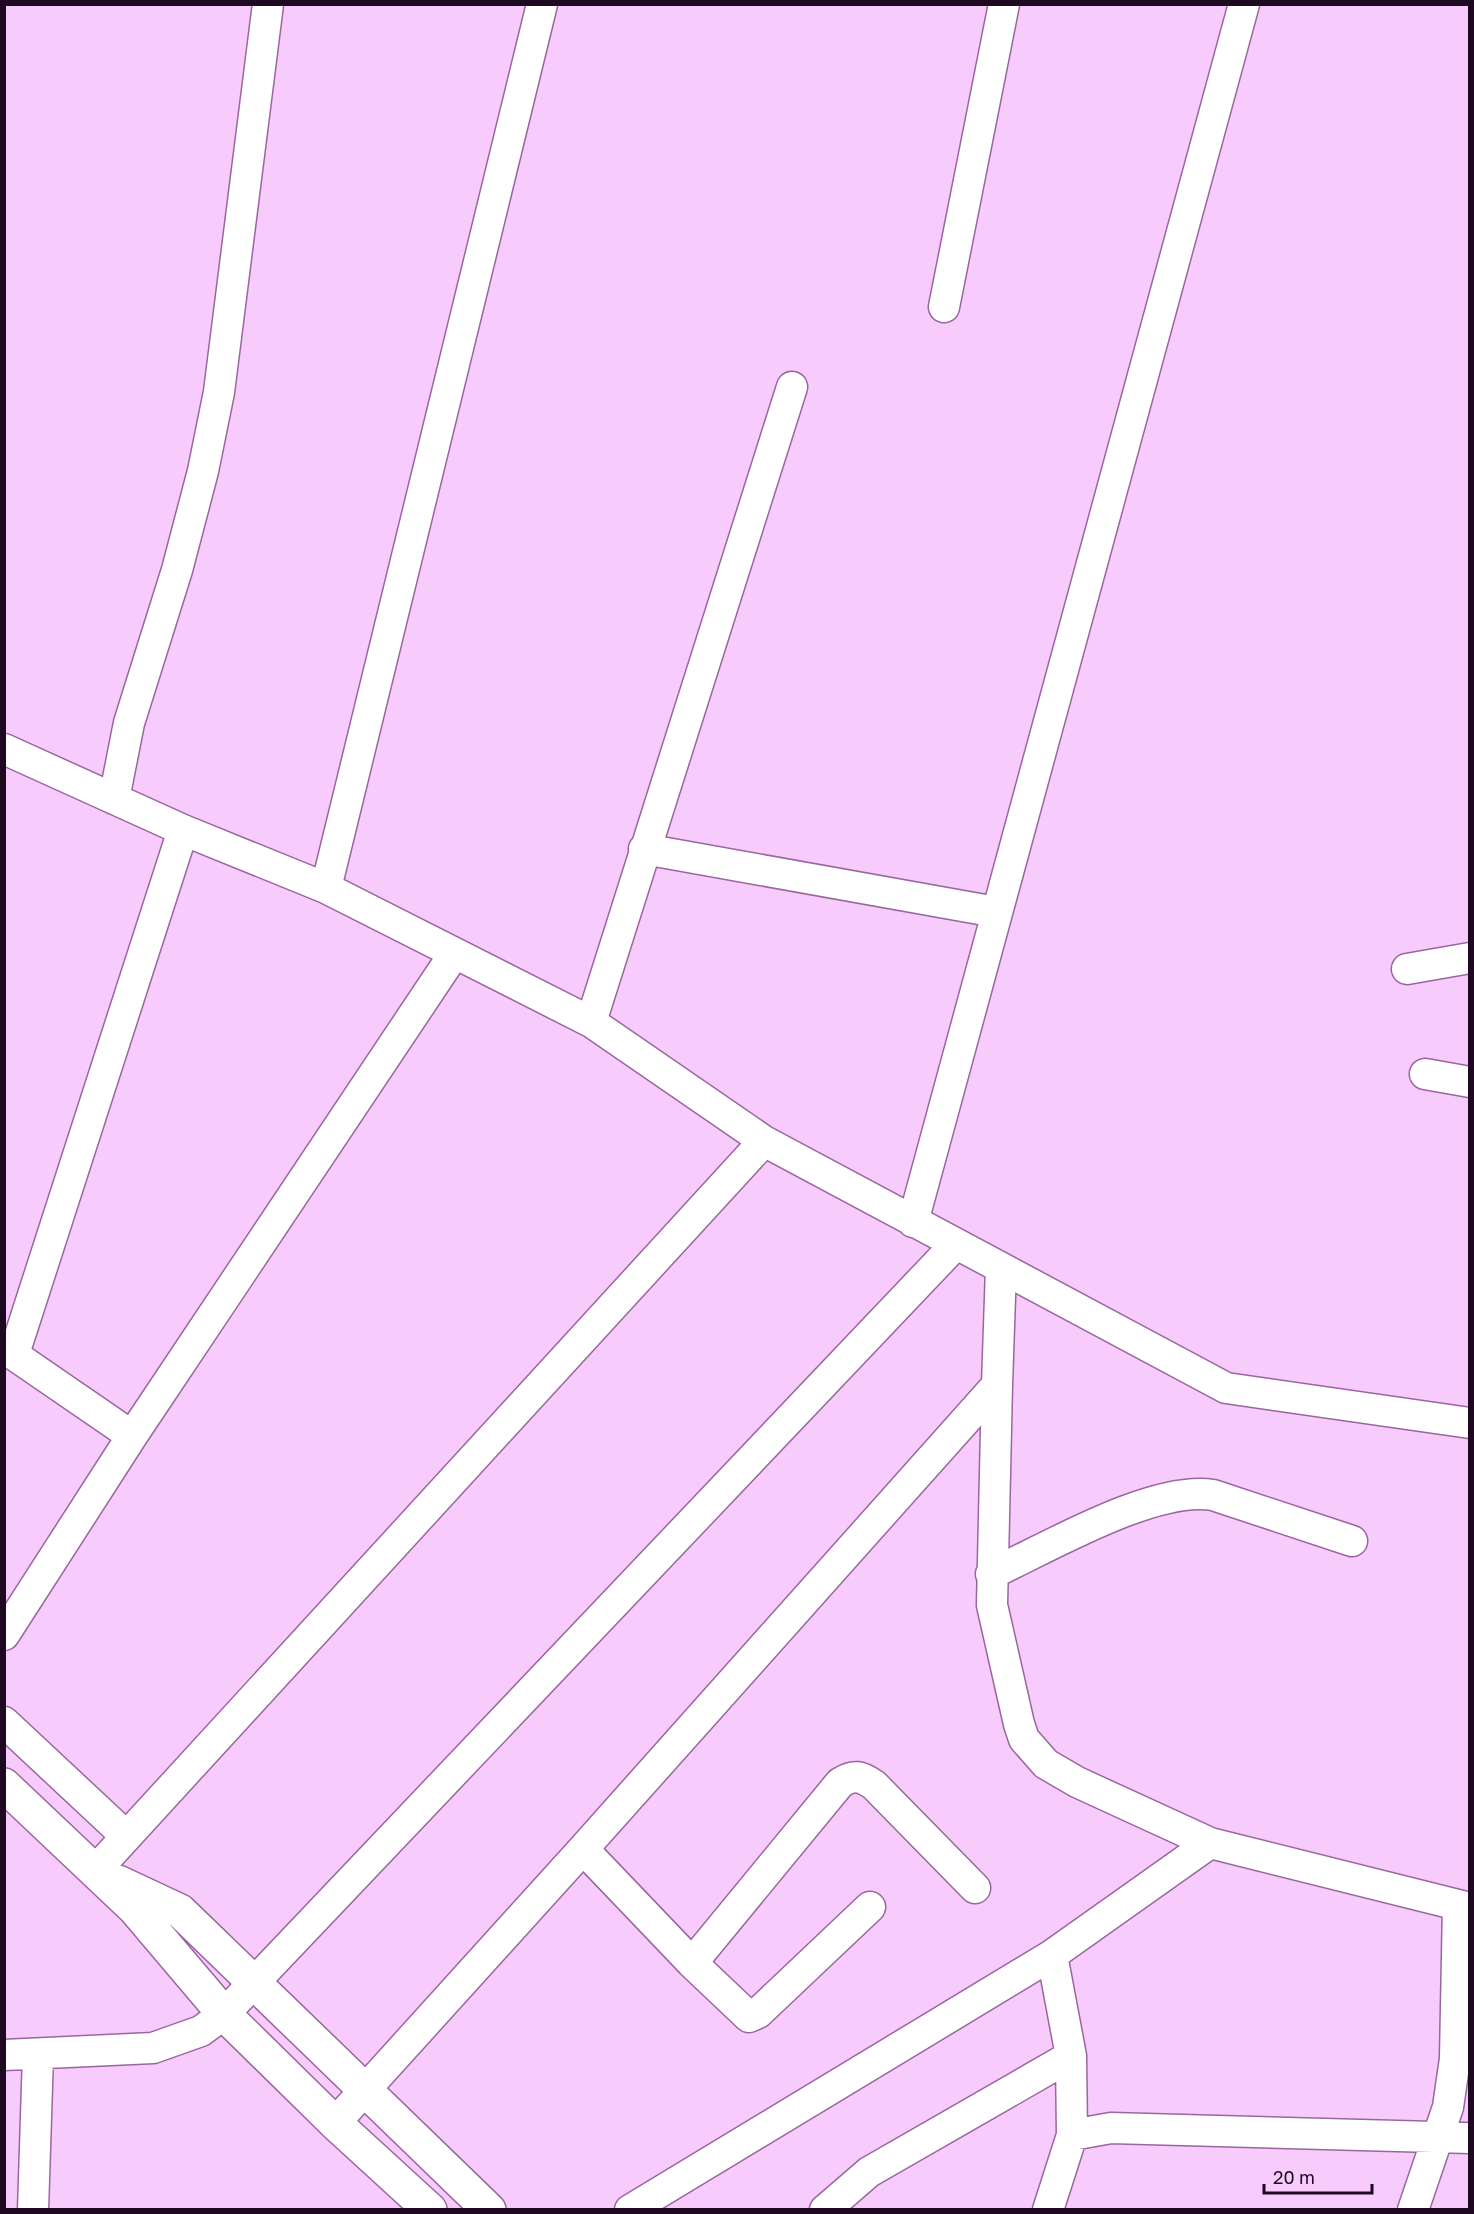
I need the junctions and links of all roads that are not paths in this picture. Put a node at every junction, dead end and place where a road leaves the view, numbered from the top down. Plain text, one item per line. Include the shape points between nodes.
1 (268, 4) edge
2 (542, 4) edge
3 (1004, 4) edge
4 (1244, 4) edge
5 (944, 307) dead end
6 (792, 387) dead end
7 (4, 749) edge
8 (114, 799) junction
9 (183, 830) junction
10 (644, 849) junction
11 (326, 888) junction
12 (996, 912) junction
13 (454, 954) junction
14 (1470, 958) edge
15 (1407, 969) dead end
16 (591, 1022) junction
17 (1425, 1074) dead end
18 (1470, 1082) edge
19 (764, 1141) junction
20 (913, 1222) junction
21 (956, 1244) junction
22 (1000, 1268) junction
23 (9, 1351) edge
24 (997, 1385) junction
25 (1470, 1423) edge
26 (132, 1436) junction
27 (1352, 1540) dead end
28 (991, 1574) junction
29 (4, 1635) edge
30 (4, 1722) edge
31 (4, 1785) edge
32 (126, 1836) junction
33 (1210, 1843) junction
34 (583, 1850) junction
35 (95, 1871) junction
36 (975, 1888) dead end
37 (1464, 1906) edge
38 (870, 1907) dead end
39 (1052, 1955) junction
40 (692, 1962) junction
41 (254, 1982) junction
42 (224, 2014) junction
43 (4, 2055) edge
44 (38, 2055) junction
45 (1071, 2056) junction
46 (365, 2090) junction
47 (335, 2123) junction
48 (1072, 2135) junction
49 (1437, 2135) junction
50 (1470, 2138) edge
51 (33, 2210) edge
52 (430, 2210) edge
53 (489, 2210) edge
54 (630, 2210) edge
55 (825, 2210) edge
56 (1048, 2210) edge
57 (1413, 2210) edge

1 - 8 street via 219,392 177,570 129,723
2 - 11 street
3 - 5 street
4 - 12 street
6 - 10 street
7 - 8 street
8 - 9 street
9 - 11 street
9 - 23 street
10 - 12 street
10 - 16 street
11 - 13 street
12 - 20 street
13 - 16 street
13 - 26 street
14 - 15 street
16 - 19 street
17 - 18 street
19 - 20 street
19 - 32 street
20 - 21 street
21 - 22 street
21 - 41 street
22 - 24 street
22 - 25 street via 1226,1388
23 - 26 street
24 - 28 street
24 - 34 street
26 - 29 street
27 - 28 street via 1195,1492 1141,1504
28 - 33 street via 996,1626 1024,1739 1033,1752 1077,1782
30 - 32 street
31 - 35 main road
32 - 35 street
33 - 37 street
33 - 39 street
34 - 40 street
34 - 46 street
35 - 41 main road via 180,1911
35 - 42 main road via 135,1909
36 - 40 street via 874,1785 856,1776 849,1777
37 - 49 street via 1455,2059 1448,2107
38 - 40 street via 753,2016 743,2014
39 - 45 street
39 - 54 street
41 - 42 street
41 - 46 main road
42 - 44 street via 201,2031 153,2048
42 - 47 main road
43 - 44 street
44 - 51 street
45 - 48 street
45 - 55 street via 869,2172
46 - 47 street
46 - 53 main road
47 - 52 main road
48 - 49 street via 1111,2128
48 - 56 street
49 - 50 street
49 - 57 street

